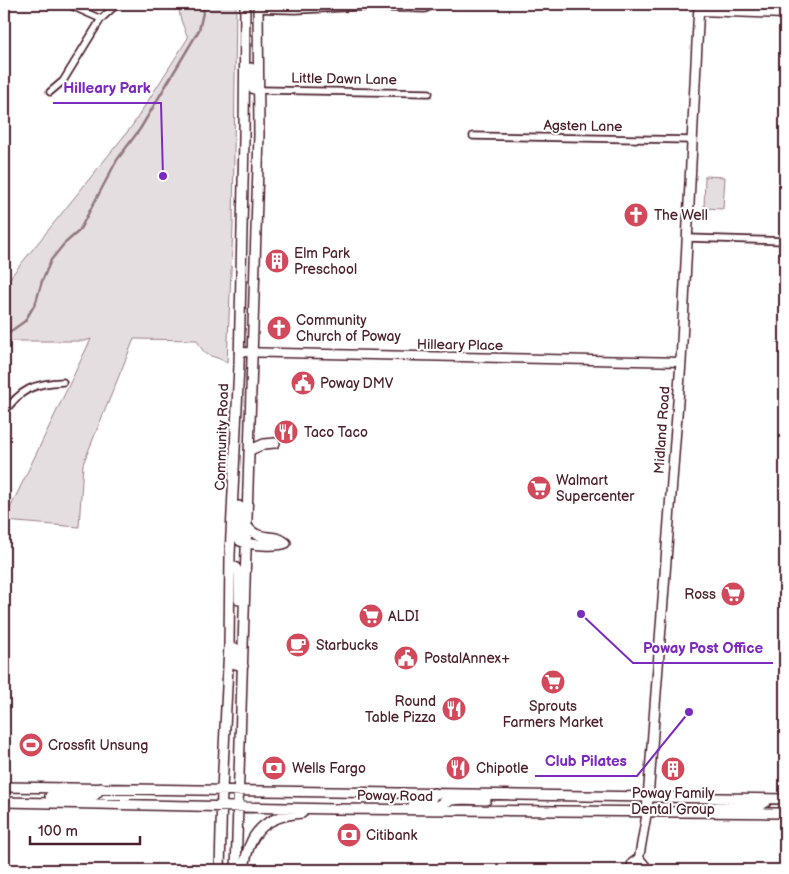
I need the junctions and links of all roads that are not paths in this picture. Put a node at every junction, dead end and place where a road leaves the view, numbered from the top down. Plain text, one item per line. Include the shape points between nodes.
1 (67, 4) edge
2 (117, 4) edge
3 (245, 4) edge
4 (433, 5) edge
5 (256, 6) edge
6 (347, 6) edge
7 (699, 7) edge
8 (785, 14) edge
9 (101, 19) junction
10 (245, 34) junction
11 (245, 90) junction
12 (260, 90) junction
13 (50, 92) dead end
14 (429, 93) dead end
15 (259, 135) junction
16 (473, 136) dead end
17 (692, 140) junction
18 (688, 238) junction
19 (785, 241) edge
20 (239, 352) junction
21 (253, 353) junction
22 (680, 362) junction
23 (63, 382) dead end
24 (4, 413) edge
25 (275, 443) dead end
26 (235, 449) junction
27 (250, 450) junction
28 (247, 526) junction
29 (247, 544) junction
30 (230, 567) junction
31 (230, 613) junction
32 (244, 622) junction
33 (243, 666) junction
34 (4, 787) edge
35 (14, 787) junction
36 (101, 788) junction
37 (222, 790) junction
38 (237, 790) junction
39 (4, 791) edge
40 (434, 793) junction
41 (508, 794) junction
42 (648, 797) junction
43 (767, 799) junction
44 (785, 799) edge
45 (4, 802) edge
46 (25, 802) junction
47 (785, 805) edge
48 (221, 806) junction
49 (237, 806) junction
50 (334, 809) junction
51 (354, 809) junction
52 (432, 810) junction
53 (647, 812) junction
54 (701, 812) junction
55 (762, 813) junction
56 (785, 813) edge
57 (639, 858) junction
58 (220, 870) edge
59 (236, 870) edge
60 (244, 870) edge
61 (632, 870) edge
62 (645, 870) edge

1 - 9 street
2 - 9 street
3 - 10 main road, Community Road
4 - 6 street via 425,9
5 - 6 street
5 - 12 main road, Community Road
7 - 8 street
7 - 17 main road, Midland Road
9 - 13 street via 63,81
10 - 11 main road, Community Road
10 - 12 main road via 251,50 251,84
11 - 15 main road via 250,103 251,134
11 - 20 main road, Community Road
12 - 14 street, Little Dawn Lane
12 - 15 main road, Community Road
15 - 21 main road, Community Road
16 - 17 street, Agsten Lane
17 - 18 main road, Midland Road
18 - 19 street
18 - 22 main road, Midland Road
20 - 21 street, Hilleary Place
20 - 26 main road, Community Road
21 - 22 street, Hilleary Place
21 - 27 main road, Community Road
22 - 42 main road, Midland Road
23 - 24 street via 47,382 28,388 13,400
25 - 27 main road
26 - 29 main road via 240,482 239,538
26 - 30 main road, Community Road
27 - 28 main road, Community Road
28 - 29 main road, Community Road
28 - 29 main road via 256,535 278,538 286,543
29 - 32 main road, Community Road
30 - 31 main road, Community Road
30 - 32 main road via 239,570 239,603
31 - 33 main road via 235,662
31 - 37 main road, Community Road
32 - 33 main road, Community Road
33 - 38 main road, Community Road
34 - 35 main road, Poway Road
35 - 36 main road, Poway Road
35 - 39 main road
36 - 37 main road, Poway Road
36 - 46 main road via 91,796 49,796
37 - 38 main road, Poway Road
37 - 48 main road, Community Road
38 - 40 main road, Poway Road
38 - 49 main road, Community Road
40 - 41 main road, Poway Road
40 - 51 main road via 425,804 384,804
41 - 42 main road, Poway Road
41 - 52 main road via 489,800 446,800
42 - 43 main road, Poway Road
42 - 53 main road, Midland Road
43 - 44 main road, Poway Road
43 - 54 main road via 761,806 721,806
45 - 46 main road, Poway Road
46 - 48 main road, Poway Road
47 - 55 main road via 770,805
48 - 49 main road, Poway Road
48 - 58 main road, Community Road
49 - 50 main road, Poway Road
49 - 59 main road, Community Road
50 - 51 main road, Poway Road
50 - 60 main road via 270,820 253,837
51 - 52 main road, Poway Road
52 - 53 main road, Poway Road
53 - 54 main road, Poway Road
53 - 57 street, Midland Road
54 - 55 main road, Poway Road
55 - 56 main road, Poway Road
57 - 61 street, Midland Road via 632,863
57 - 62 street

